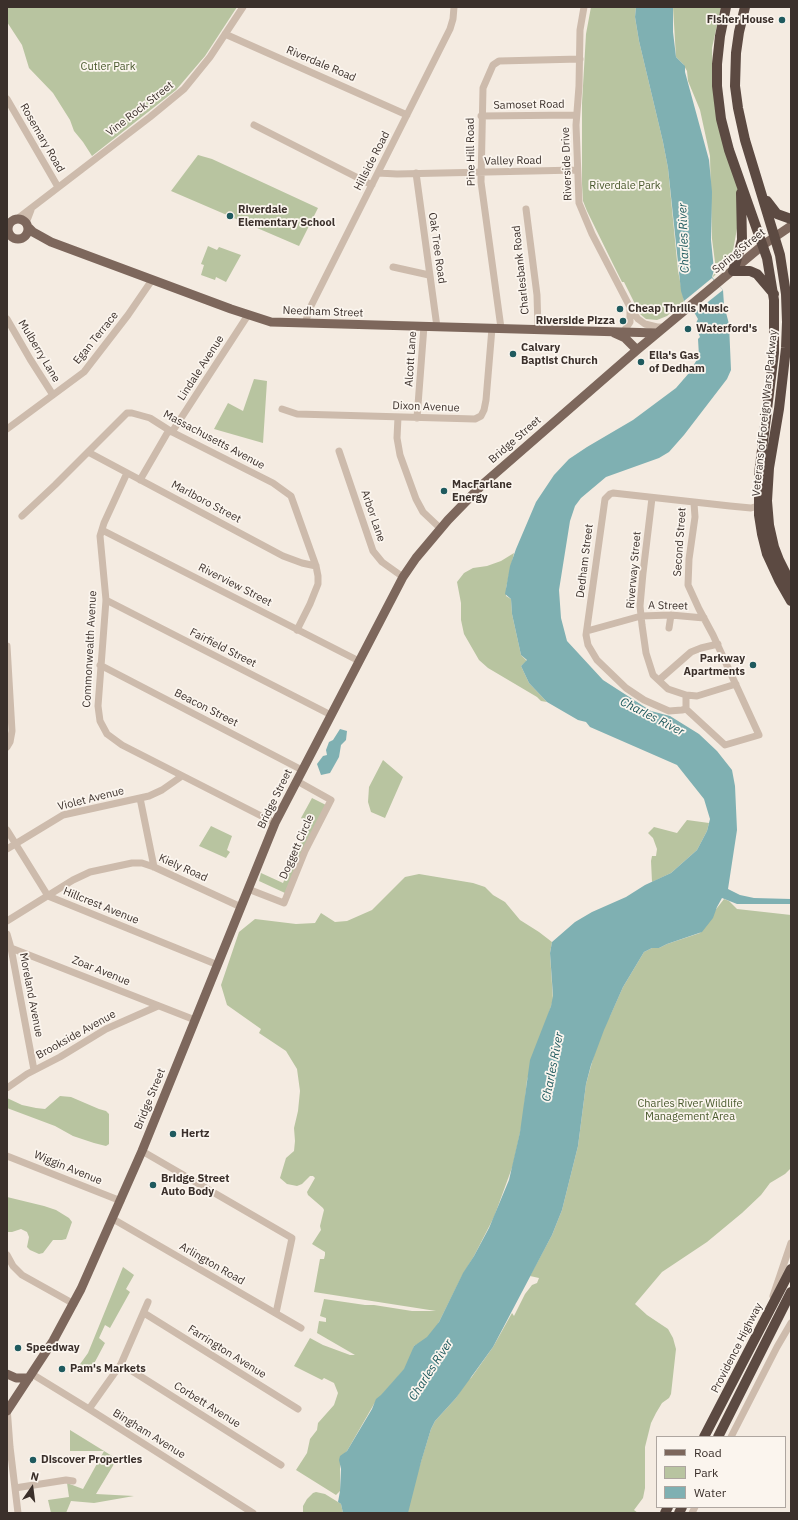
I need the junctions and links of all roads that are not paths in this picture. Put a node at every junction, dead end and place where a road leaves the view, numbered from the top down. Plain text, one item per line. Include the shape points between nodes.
1 (244, 7) edge
2 (454, 7) edge
3 (584, 7) edge
4 (726, 7) edge
5 (745, 7) edge
6 (225, 34) junction
7 (580, 59) junction
8 (7, 99) edge
9 (407, 115) junction
10 (576, 115) junction
11 (481, 116) junction
12 (254, 125) dead end
13 (577, 170) junction
14 (378, 172) junction
15 (481, 172) junction
16 (416, 173) junction
17 (740, 182) junction
18 (372, 185) junction
19 (58, 187) junction
20 (762, 195) junction
21 (526, 209) dead end
22 (31, 210) junction
23 (17, 219) junction
24 (791, 219) edge
25 (28, 225) junction
26 (8, 226) edge
27 (791, 226) edge
28 (775, 237) junction
29 (10, 239) edge
30 (23, 239) junction
31 (51, 242) junction
32 (763, 245) junction
33 (393, 268) dead end
34 (733, 271) junction
35 (429, 275) junction
36 (152, 280) junction
37 (774, 294) junction
38 (703, 295) joint
39 (630, 308) junction
40 (791, 310) edge
41 (248, 315) junction
42 (7, 319) edge
43 (305, 323) junction
44 (424, 326) junction
45 (437, 326) junction
46 (665, 327) junction
47 (492, 328) junction
48 (501, 328) junction
49 (538, 329) junction
50 (624, 331) junction
51 (609, 332) junction
52 (657, 333) junction
53 (786, 337) junction
54 (791, 348) edge
55 (637, 350) junction
56 (791, 377) edge
57 (782, 384) junction
58 (53, 395) junction
59 (282, 409) dead end
60 (398, 417) junction
61 (418, 418) junction
62 (7, 429) edge
63 (170, 431) junction
64 (340, 451) dead end
65 (88, 452) junction
66 (127, 473) junction
67 (140, 480) junction
68 (652, 498) junction
69 (694, 503) junction
70 (758, 506) junction
71 (22, 516) dead end
72 (441, 529) junction
73 (102, 530) junction
74 (316, 566) junction
75 (403, 577) junction
76 (791, 584) edge
77 (106, 600) junction
78 (791, 601) edge
79 (671, 615) junction
80 (641, 616) junction
81 (704, 618) junction
82 (669, 628) dead end
83 (297, 630) junction
84 (587, 631) junction
85 (718, 644) junction
86 (7, 646) edge
87 (359, 661) junction
88 (100, 665) junction
89 (659, 680) junction
90 (736, 684) junction
91 (686, 695) junction
92 (686, 709) junction
93 (331, 715) junction
94 (7, 747) edge
95 (302, 770) junction
96 (182, 776) junction
97 (297, 781) junction
98 (140, 798) junction
99 (275, 823) junction
100 (7, 830) edge
101 (15, 844) junction
102 (7, 849) edge
103 (154, 867) junction
104 (248, 889) junction
105 (48, 896) junction
106 (240, 907) junction
107 (7, 921) edge
108 (7, 934) edge
109 (11, 948) junction
110 (218, 965) junction
111 (158, 1006) junction
112 (195, 1020) junction
113 (34, 1070) junction
114 (7, 1088) edge
115 (142, 1151) junction
116 (7, 1156) edge
117 (121, 1201) junction
118 (113, 1219) junction
119 (791, 1243) edge
120 (7, 1255) edge
121 (791, 1269) edge
122 (791, 1292) edge
123 (148, 1302) dead end
124 (74, 1304) junction
125 (144, 1313) junction
126 (276, 1313) junction
127 (768, 1314) junction
128 (791, 1323) edge
129 (301, 1328) dead end
130 (121, 1364) junction
131 (7, 1374) edge
132 (31, 1376) junction
133 (7, 1404) edge
134 (89, 1408) junction
135 (298, 1409) dead end
136 (7, 1411) edge
137 (705, 1436) edge
138 (719, 1436) edge
139 (732, 1436) edge
140 (281, 1465) dead end
141 (73, 1481) dead end
142 (15, 1488) junction
143 (18, 1513) edge
144 (253, 1513) edge

1 - 6 street, Vine Rock Street
2 - 9 street, Hillside Road via 451,26
3 - 7 street, Riverside Drive via 580,30
4 - 17 highway, Veterans of Foreign Wars Parkway via 718,52 718,97 725,135
5 - 20 highway, Veterans of Foreign Wars Parkway via 737,43 736,97 742,130
6 - 9 street, Riverdale Road
6 - 19 street, Vine Rock Street via 203,67 179,93
7 - 10 street, Riverside Drive
7 - 11 street, Pine Hill Road via 497,62 491,68 483,88
8 - 19 street, Rosemary Road
9 - 14 street, Hillside Road
10 - 11 street, Samoset Road
10 - 13 street, Riverside Drive
11 - 15 street, Pine Hill Road
12 - 18 street
13 - 15 street, Valley Road
13 - 39 street, Riverside Drive via 580,206
14 - 16 street, Valley Road
14 - 18 street, Hillside Road
15 - 16 street, Valley Road
15 - 48 street, Pine Hill Road
16 - 35 street, Oak Tree Road
17 - 32 highway, Veterans of Foreign Wars Parkway
17 - 34 highway via 742,233
18 - 43 street, Hillside Road via 311,306
19 - 22 street, Vine Rock Street
20 - 24 highway via 777,214
20 - 28 highway, Veterans of Foreign Wars Parkway
21 - 49 street, Charlesbank Road via 537,296
22 - 23 street, Vine Rock Street
22 - 25 street, Vine Rock Street
23 - 25 main road via 24,220
23 - 26 main road
25 - 30 main road via 28,234
25 - 31 main road, Needham Street via 33,232
26 - 29 main road
27 - 28 main road, Spring Street
28 - 32 main road, Spring Street
28 - 53 highway, Veterans of Foreign Wars Parkway via 785,280
29 - 30 main road
30 - 31 main road, Needham Street
31 - 36 main road, Needham Street
32 - 34 main road, Spring Street
32 - 37 highway, Veterans of Foreign Wars Parkway
33 - 35 street
34 - 37 highway via 757,274
34 - 38 main road, Spring Street
35 - 45 street, Oak Tree Road
36 - 41 main road, Needham Street
36 - 58 street, Egan Terrace via 89,366
37 - 70 highway, Veterans of Foreign Wars Parkway via 774,353 759,474
38 - 46 main road, Bridge Street
39 - 46 street, Riverside Drive via 642,323
39 - 50 street via 631,320
40 - 53 highway
41 - 43 main road, Needham Street via 276,322
41 - 63 street, Lindale Avenue
42 - 58 street, Mulberry Lane
43 - 44 main road, Needham Street
44 - 45 main road, Needham Street
44 - 61 street, Alcott Lane
45 - 47 main road, Needham Street
46 - 52 main road, Bridge Street
47 - 48 main road, Needham Street
47 - 61 street, Dixon Avenue via 486,400 480,416 475,420
48 - 49 main road, Needham Street
49 - 51 main road, Needham Street
50 - 51 main road, Needham Street
50 - 52 main road, Needham Street
51 - 55 main road, Needham Street via 624,337
52 - 55 main road, Bridge Street
53 - 54 street
53 - 57 highway, Veterans of Foreign Wars Parkway
55 - 72 main road, Bridge Street via 486,481
56 - 57 street
57 - 76 highway, Veterans of Foreign Wars Parkway via 768,474 767,507 774,547
58 - 62 street, Egan Terrace
59 - 60 street, Dixon Avenue via 297,414
60 - 61 street, Dixon Avenue
60 - 72 street via 397,438 400,456 416,500 423,512
63 - 65 street, Massachusetts Avenue via 146,417 127,413
63 - 67 street, Lindale Avenue
63 - 74 street, Massachusetts Avenue via 274,483 288,493
64 - 75 street, Arbor Lane via 373,551 382,562
65 - 66 street, Marlboro Street
65 - 71 street, Massachusetts Avenue
66 - 67 street, Marlboro Street
66 - 73 street, Commonwealth Avenue
67 - 74 street, Marlboro Street via 283,556
68 - 69 street, Dedham Street
68 - 80 street, Riverway Street
68 - 84 street, Dedham Street via 613,493 605,499
69 - 70 street, Dedham Street via 751,508
69 - 81 street, Second Street via 695,517 688,585
70 - 78 highway, Veterans of Foreign Wars Parkway via 767,554 778,580
72 - 75 main road, Bridge Street
73 - 77 street, Commonwealth Avenue via 100,543
73 - 83 street, Riverview Street
74 - 83 street, Massachusetts Avenue via 318,584
75 - 87 main road, Bridge Street
77 - 88 street, Commonwealth Avenue
77 - 93 street, Fairfield Street
79 - 80 street, A Street
79 - 81 street, A Street
79 - 82 street
80 - 84 street, A Street
80 - 89 street, Riverway Street via 646,653 653,675
81 - 85 street, Second Street
83 - 87 street, Riverview Street
84 - 92 street, Dedham Street via 588,645 597,660 626,688 644,700 669,711
85 - 89 street via 691,652
85 - 90 street, Second Street
86 - 94 street via 12,731
87 - 93 main road, Bridge Street
88 - 95 street, Beacon Street
88 - 96 street, Commonwealth Avenue via 98,714 107,734 122,745
89 - 91 street, Riverway Street via 668,689
90 - 91 street via 697,696
90 - 92 street, Second Street via 759,735 725,745
91 - 92 street
93 - 95 main road, Bridge Street
95 - 97 main road, Bridge Street
96 - 98 street, Violet Avenue via 162,790
96 - 99 street, Commonwealth Avenue
97 - 99 main road, Bridge Street
97 - 104 street, Doggett Circle via 331,800 305,851 284,904
98 - 101 street, Violet Avenue via 63,815
98 - 103 street
99 - 104 main road, Bridge Street
100 - 101 street, Hillcrest Avenue
101 - 102 street, Violet Avenue
101 - 105 street, Hillcrest Avenue
103 - 105 street, Kiely Road via 132,863 97,870 73,880
103 - 106 street, Kiely Road
104 - 106 main road, Bridge Street
105 - 107 street, Kiely Road
105 - 110 street, Hillcrest Avenue
106 - 110 main road, Bridge Street
108 - 109 street
109 - 111 street, Zoar Avenue
109 - 113 street, Moreland Avenue
110 - 112 main road, Bridge Street
111 - 112 street, Zoar Avenue
111 - 113 street, Brookside Avenue via 106,1029
112 - 115 main road, Bridge Street
113 - 114 street, Brookside Avenue
115 - 117 main road, Bridge Street
115 - 126 street via 292,1238
116 - 117 street, Wiggin Avenue
117 - 118 main road, Bridge Street
118 - 124 main road, Bridge Street
118 - 126 street, Arlington Road
119 - 127 street
120 - 124 street via 22,1275
121 - 127 highway, Providence Highway
122 - 138 highway, Providence Highway
123 - 125 street
124 - 132 main road, Bridge Street
125 - 130 street
125 - 135 street, Farrington Avenue
126 - 129 street, Arlington Road
127 - 137 highway, Providence Highway
128 - 139 street
130 - 134 street
130 - 140 street, Corbett Avenue
131 - 132 main road via 16,1378
132 - 134 street, Bingham Avenue
132 - 136 main road, Bridge Street
133 - 136 street
134 - 144 street, Bingham Avenue
136 - 142 street
141 - 142 street
142 - 143 street

